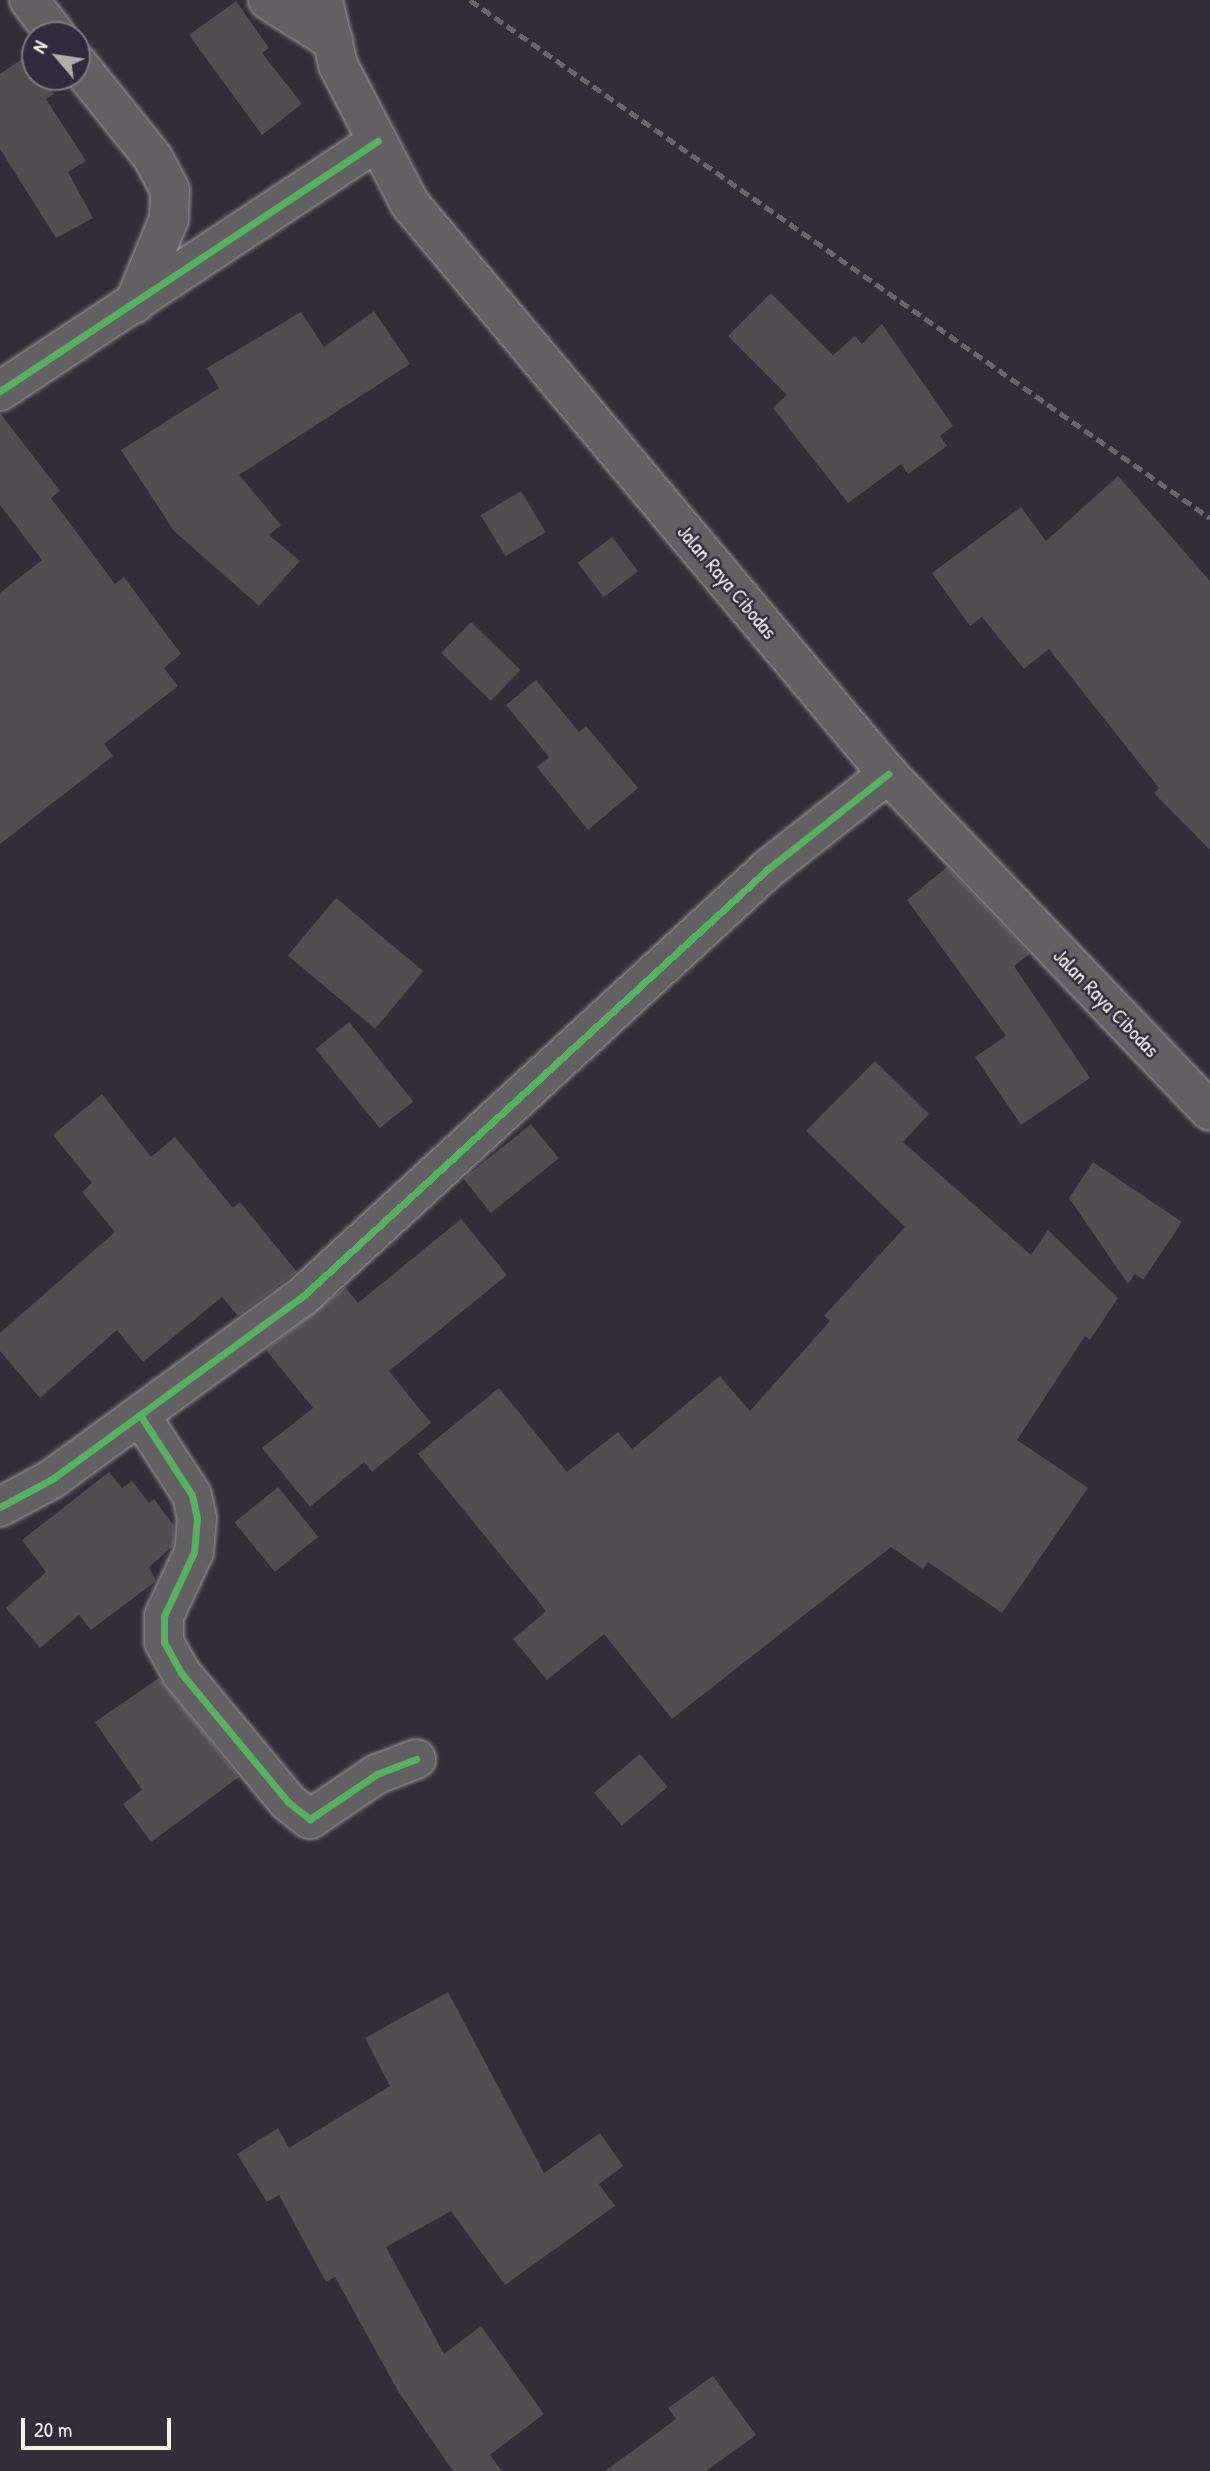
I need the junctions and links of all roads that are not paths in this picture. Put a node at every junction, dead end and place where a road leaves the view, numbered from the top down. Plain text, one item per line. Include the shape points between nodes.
1 (29, 0) edge
2 (268, 0) edge
3 (323, 0) edge
4 (45, 21) edge
5 (333, 41) junction
6 (91, 80) edge
7 (378, 141) junction
8 (134, 304) junction
9 (0, 391) edge
10 (888, 774) junction
11 (1210, 1111) edge
12 (140, 1415) junction
13 (0, 1507) edge
14 (416, 1759) dead end

1 - 4 main road
2 - 5 main road
3 - 5 main road, Jalan Raya Cibodas
5 - 7 main road, Jalan Raya Cibodas via 338,65
6 - 8 main road via 153,158 170,190 169,219
7 - 8 main road
7 - 10 main road, Jalan Raya Cibodas via 410,204
8 - 9 main road
10 - 11 main road, Jalan Raya Cibodas
10 - 12 main road via 769,868 303,1296
12 - 13 main road via 52,1479
12 - 14 main road via 192,1495 197,1518 194,1552 164,1616 164,1642 181,1673 288,1802 310,1819 377,1774

